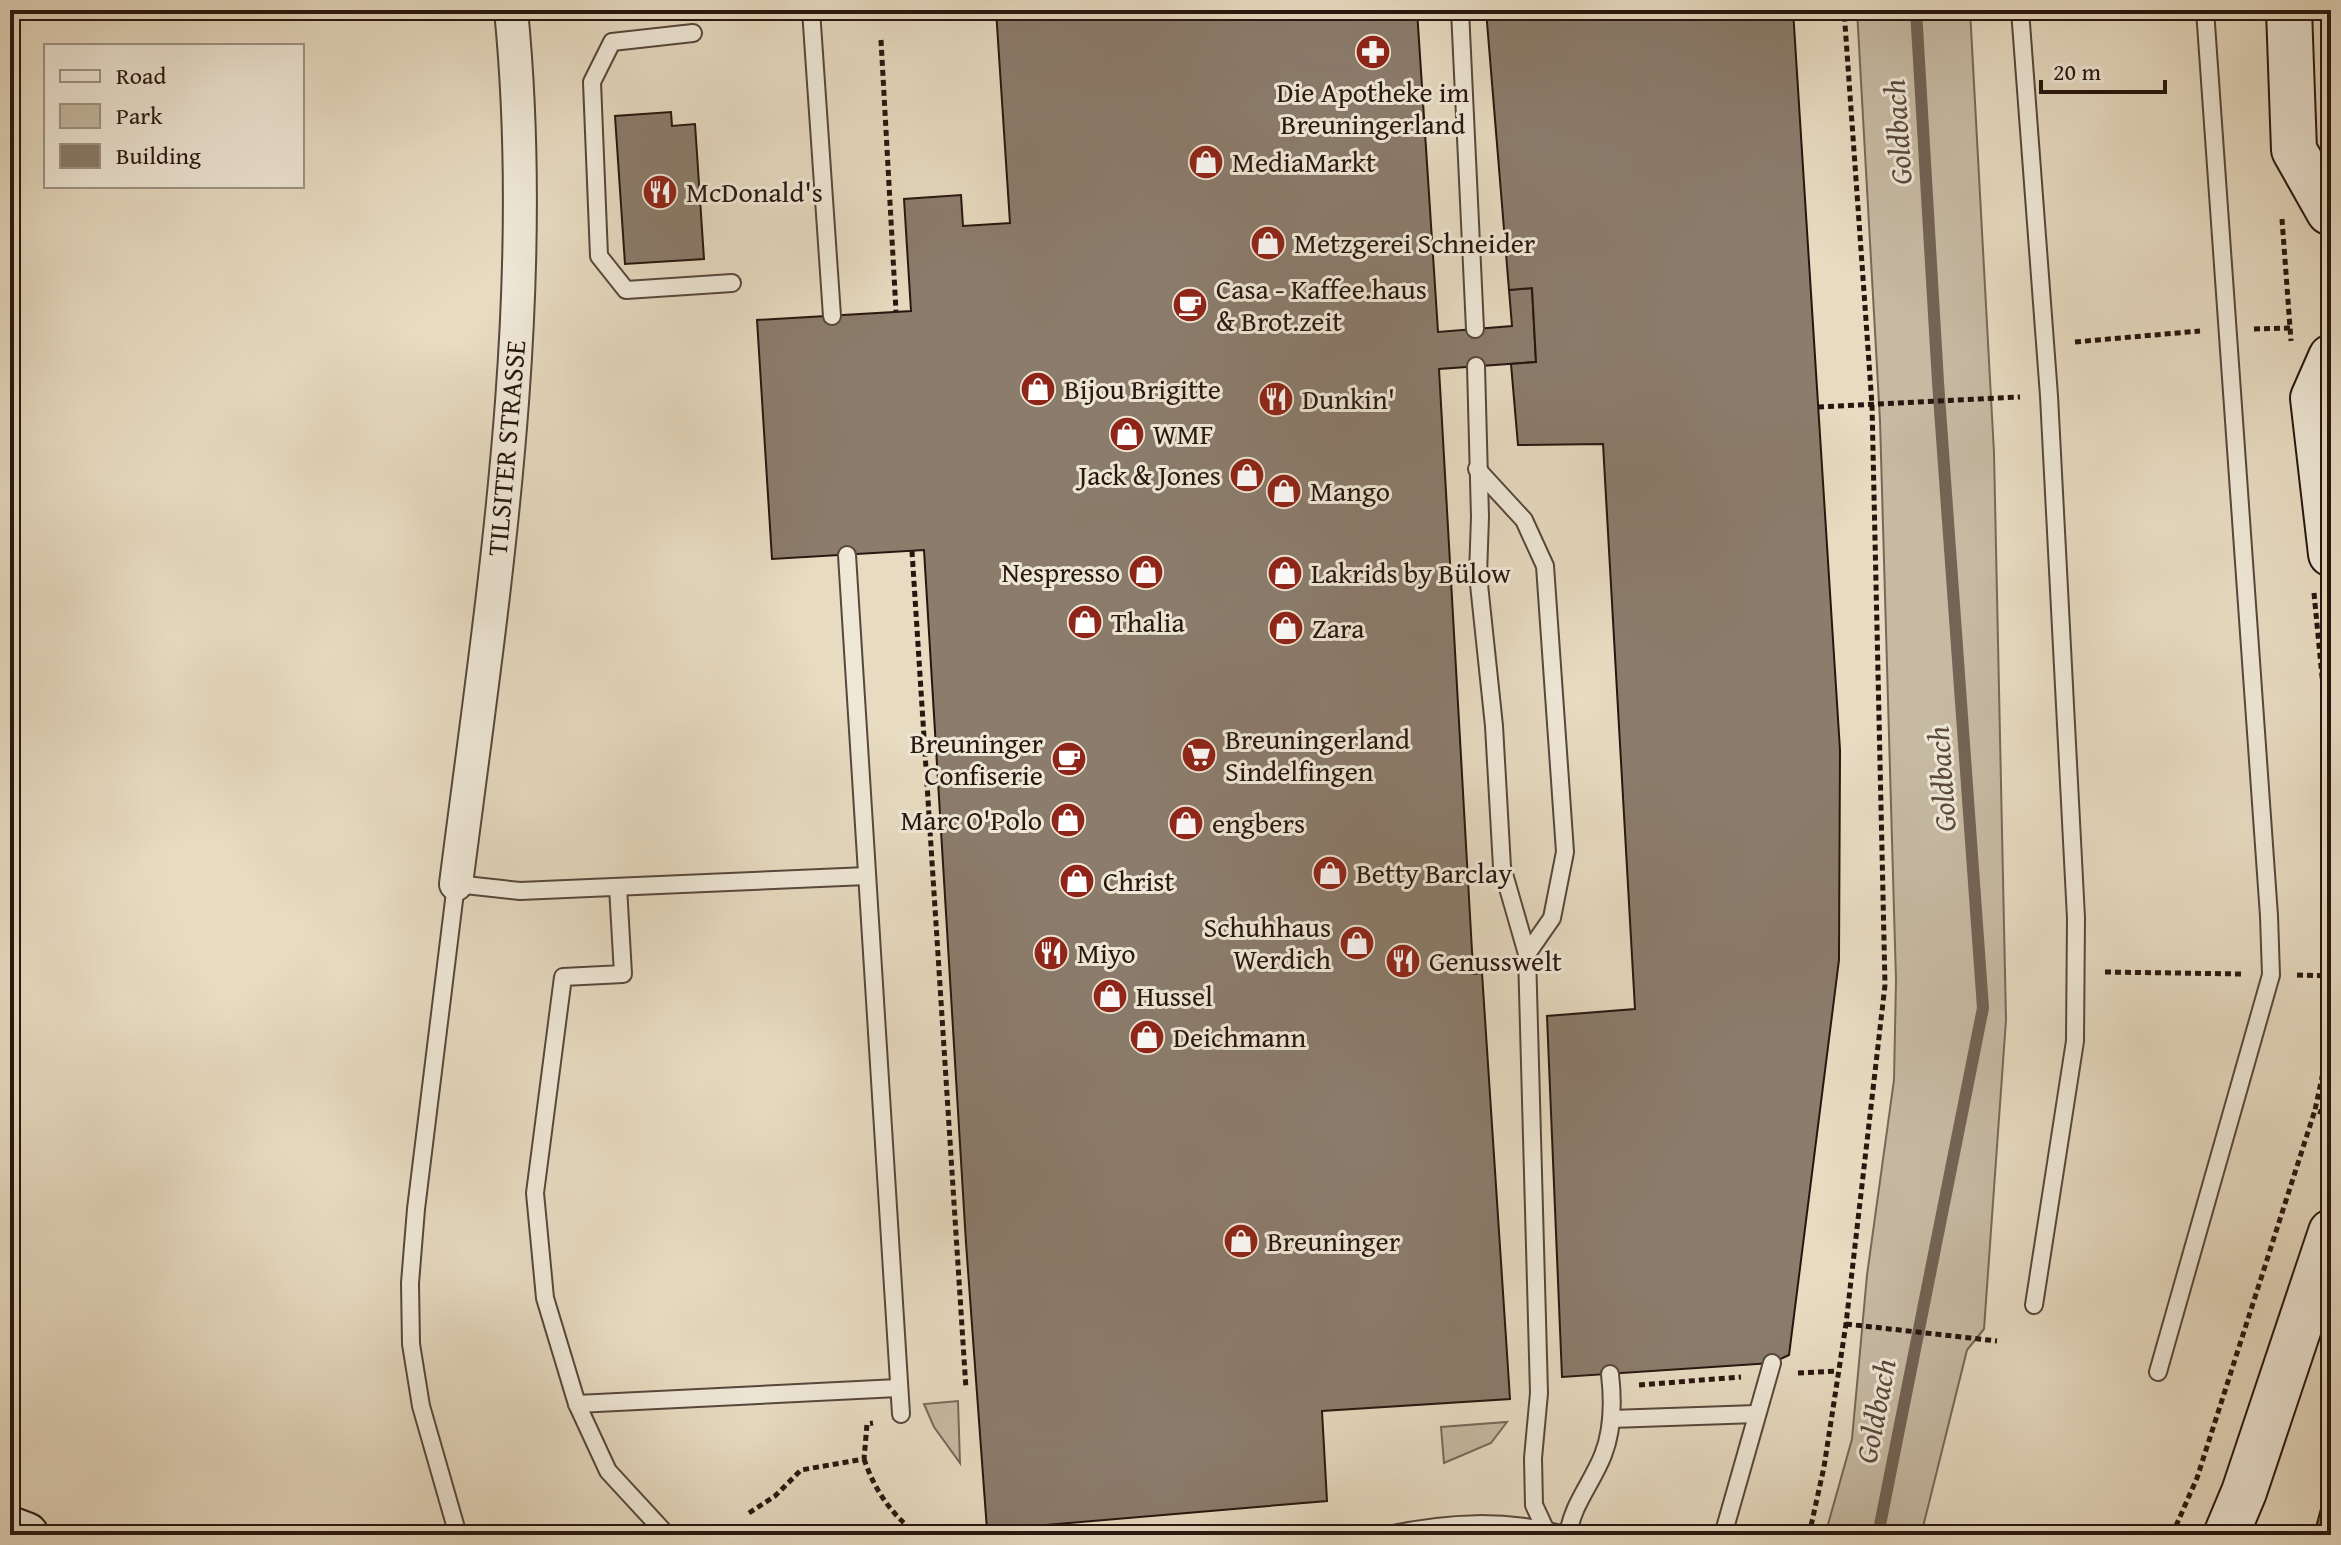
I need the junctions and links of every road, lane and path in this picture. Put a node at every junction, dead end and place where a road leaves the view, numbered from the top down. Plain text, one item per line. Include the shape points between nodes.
1 (511, 10) edge
2 (811, 10) edge
3 (1460, 10) edge
4 (1844, 10) edge
5 (2020, 10) edge
6 (2205, 10) edge
7 (2289, 10) edge
8 (693, 33) dead end
9 (881, 40) dead end
10 (2330, 219) edge
11 (732, 283) dead end
12 (896, 311) dead end
13 (832, 316) dead end
14 (2290, 328) dead end
15 (1475, 329) dead end
16 (2228, 330) junction
17 (2046, 343) junction
18 (2331, 357) edge
19 (1476, 366) dead end
20 (1984, 398) dead end
21 (1872, 405) junction
22 (1818, 407) dead end
23 (1477, 469) junction
24 (912, 551) dead end
25 (2331, 554) edge
26 (847, 555) dead end
27 (867, 876) junction
28 (456, 884) junction
29 (618, 887) junction
30 (1527, 954) junction
31 (2076, 971) junction
32 (2271, 975) junction
33 (2331, 976) edge
34 (2331, 1035) edge
35 (2315, 1110) junction
36 (2331, 1116) edge
37 (2331, 1232) edge
38 (2034, 1305) dead end
39 (1846, 1324) junction
40 (1997, 1341) dead end
41 (1770, 1369) junction
42 (1837, 1371) junction
43 (2158, 1372) dead end
44 (1611, 1380) joint
45 (898, 1388) junction
46 (966, 1389) dead end
47 (577, 1404) junction
48 (901, 1414) joint
49 (1757, 1414) junction
50 (1611, 1419) junction
51 (864, 1459) junction
52 (749, 1513) dead end
53 (10, 1529) edge
54 (1548, 1533) edge
55 (26, 1535) edge
56 (458, 1535) edge
57 (667, 1535) edge
58 (918, 1535) edge
59 (1388, 1535) edge
60 (1567, 1535) edge
61 (1723, 1535) edge
62 (1809, 1535) edge
63 (2172, 1535) edge
64 (2226, 1535) edge

1 - 28 street, TILSITER STRASSE via 519,141 517,318 499,550
2 - 13 lane
3 - 15 lane
4 - 21 path
5 - 17 lane
6 - 16 lane
7 - 10 street via 2294,150
8 - 11 lane via 612,42 592,82 599,256 626,290
9 - 12 path
14 - 16 path
16 - 17 path
16 - 32 lane
17 - 31 lane
18 - 25 street via 2313,398
19 - 23 lane
20 - 21 path
21 - 22 path
21 - 39 path via 1885,985
23 - 30 lane via 1478,575 1502,867
23 - 30 lane via 1524,520 1545,566 1565,852 1552,918
24 - 46 path
26 - 27 lane
27 - 29 lane
27 - 45 lane
28 - 29 lane via 520,891
28 - 56 lane via 410,1283 411,1344 421,1406
29 - 47 lane via 623,974 563,977 535,1193 545,1298
30 - 54 lane via 1539,1393 1533,1490
31 - 32 path
31 - 38 lane via 2075,1041
32 - 33 path
32 - 43 lane
34 - 35 path
35 - 36 path
35 - 63 path via 2197,1478
37 - 64 street
39 - 40 path
39 - 42 path
41 - 42 path
41 - 44 path
41 - 49 lane
42 - 62 path
44 - 50 lane
45 - 47 lane
45 - 48 lane
47 - 57 lane via 608,1471
48 - 51 path via 867,1424
49 - 50 lane
49 - 61 lane
50 - 60 lane via 1604,1452
51 - 52 path via 801,1470
51 - 58 path via 878,1495
53 - 55 street
54 - 59 lane via 1501,1524 1453,1524
54 - 60 lane

